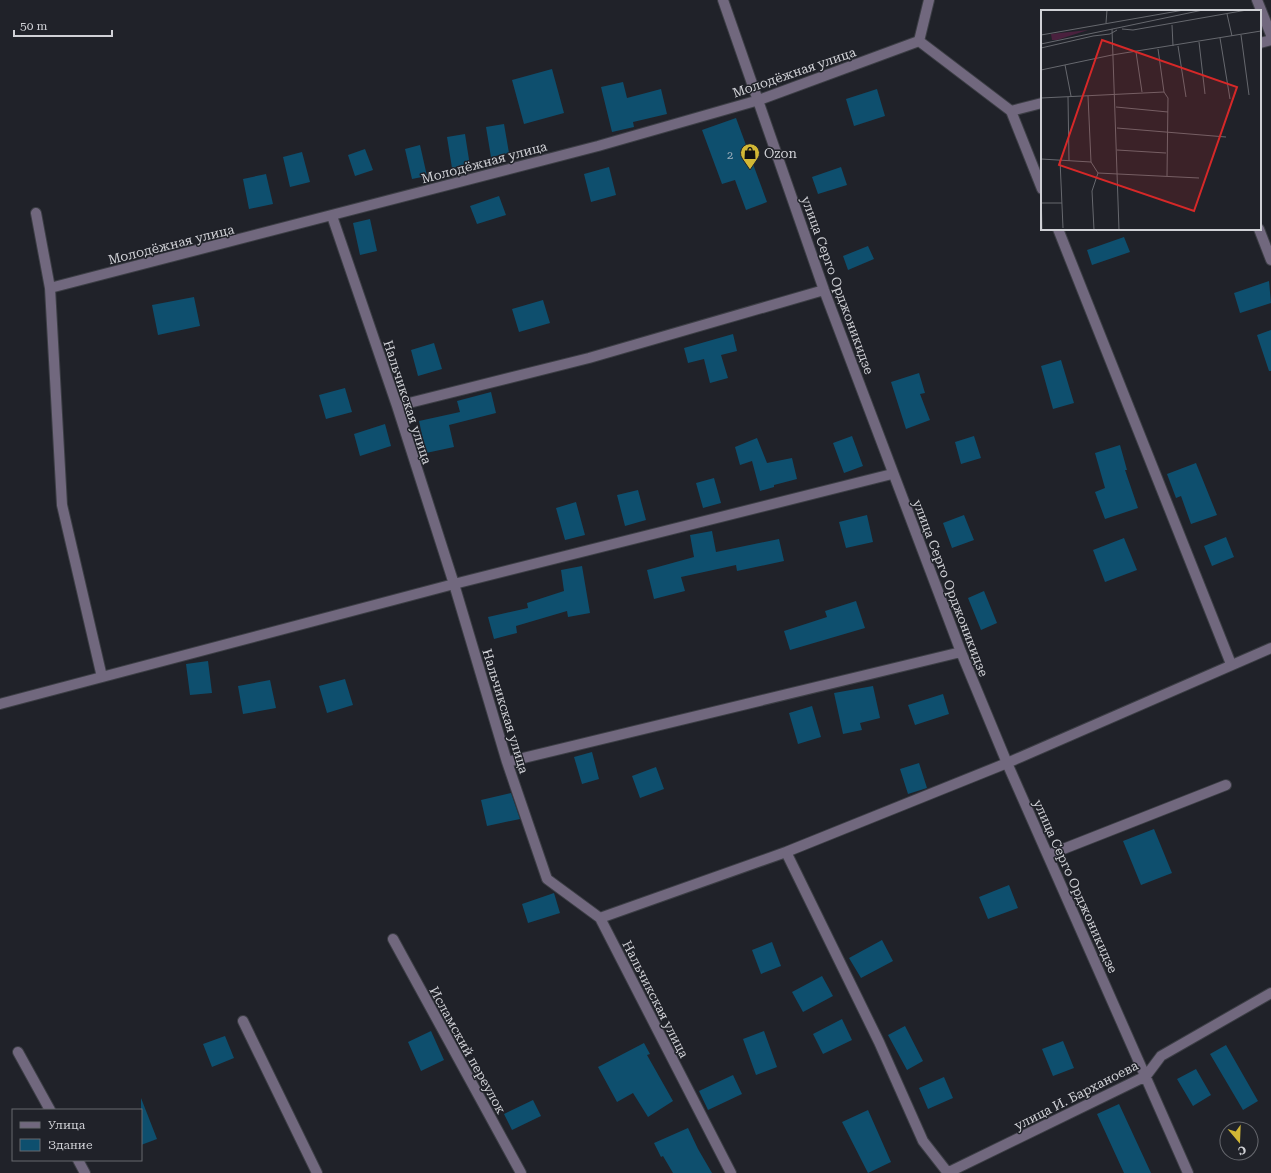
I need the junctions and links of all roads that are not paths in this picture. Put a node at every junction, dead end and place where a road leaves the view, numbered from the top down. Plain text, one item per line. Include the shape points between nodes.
1 (723, 0) edge
2 (928, 0) edge
3 (1258, 0) edge
4 (1271, 35) edge
5 (1271, 40) edge
6 (919, 41) junction
7 (1261, 43) edge
8 (759, 100) junction
9 (1041, 103) edge
10 (1011, 111) junction
11 (1041, 186) edge
12 (36, 213) dead end
13 (332, 216) junction
14 (1058, 230) edge
15 (1259, 230) edge
16 (1271, 260) edge
17 (50, 288) junction
18 (824, 290) junction
19 (397, 406) junction
20 (892, 474) junction
21 (454, 584) junction
22 (1271, 648) edge
23 (961, 652) junction
24 (1231, 664) junction
25 (102, 677) junction
26 (0, 704) edge
27 (506, 762) junction
28 (1007, 764) junction
29 (1226, 785) dead end
30 (786, 852) junction
31 (1048, 855) junction
32 (600, 918) junction
33 (393, 939) dead end
34 (1271, 993) edge
35 (243, 1021) dead end
36 (18, 1052) dead end
37 (1146, 1076) junction
38 (49, 1109) edge
39 (79, 1161) edge
40 (85, 1173) edge
41 (317, 1173) edge
42 (521, 1173) edge
43 (731, 1173) edge
44 (947, 1173) edge
45 (1188, 1173) edge

1 - 8 street, улица Серго Орджоникидзе
2 - 6 street
3 - 4 street
5 - 7 street
6 - 8 street, Молодёжная улица
6 - 10 street
8 - 13 street, Молодёжная улица via 598,146
8 - 18 street, улица Серго Орджоникидзе
9 - 10 street
10 - 11 street
12 - 17 street
13 - 17 street, Молодёжная улица
13 - 19 street, Нальчикская улица
14 - 24 street
15 - 16 street
17 - 25 street via 62,505
18 - 19 street via 589,358
18 - 20 street, улица Серго Орджоникидзе
19 - 21 street, Нальчикская улица
20 - 21 street
20 - 23 street, улица Серго Орджоникидзе
21 - 25 street
21 - 27 street, Нальчикская улица
22 - 24 street
23 - 27 street
23 - 28 street, улица Серго Орджоникидзе
24 - 28 street
25 - 26 street
27 - 32 street, Нальчикская улица via 547,879
28 - 30 street
28 - 31 street, улица Серго Орджоникидзе
29 - 31 street
30 - 32 street
30 - 44 street via 879,1042 922,1141
31 - 37 street, улица Серго Орджоникидзе
32 - 43 street, Нальчикская улица
33 - 42 street, Исламский переулок
34 - 37 street, улица И. Барханоева via 1161,1056
35 - 41 street
36 - 38 street
37 - 44 street, улица И. Барханоева
37 - 45 street, улица Серго Орджоникидзе
39 - 40 street

